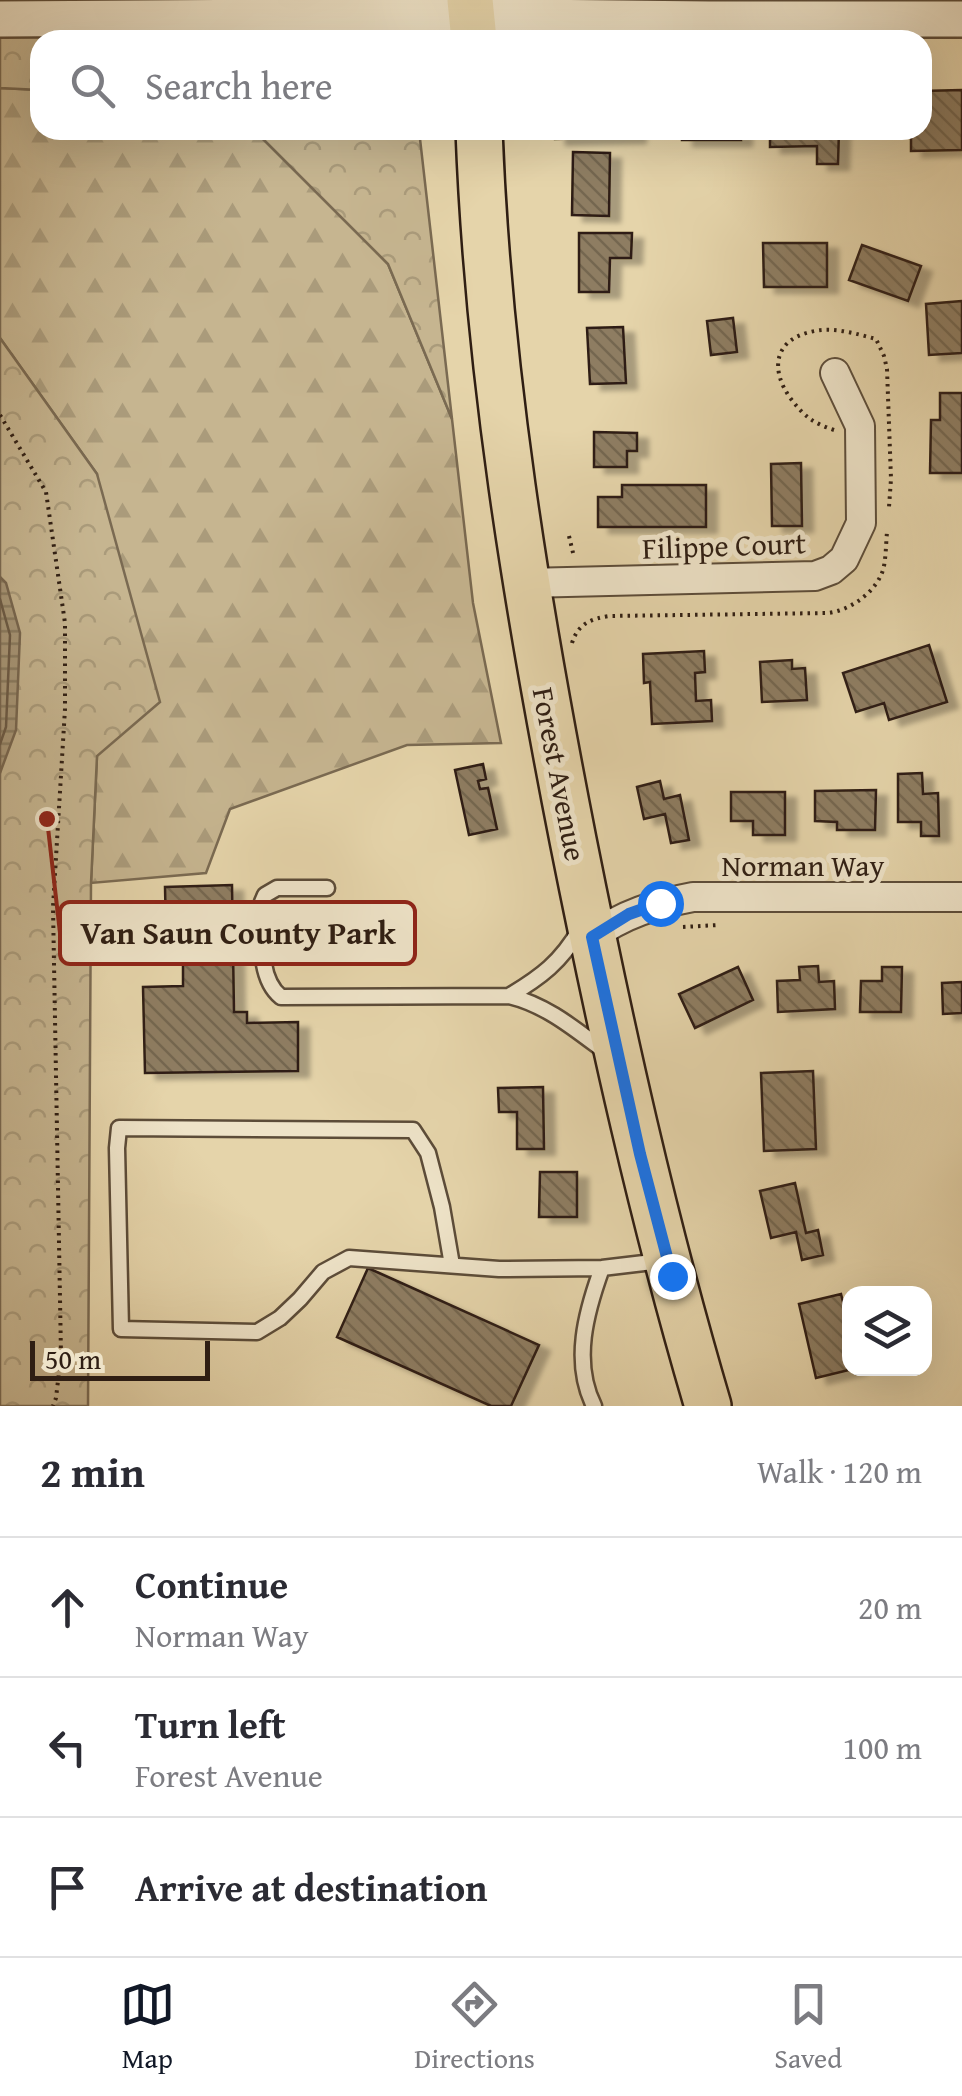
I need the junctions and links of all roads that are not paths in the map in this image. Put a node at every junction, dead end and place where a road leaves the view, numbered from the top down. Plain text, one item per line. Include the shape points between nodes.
1 (962, 18) edge
2 (0, 19) edge
3 (472, 19) edge
4 (478, 140) edge
5 (836, 373) dead end
6 (526, 583) junction
7 (327, 888) dead end
8 (962, 897) edge
9 (590, 926) junction
10 (509, 996) junction
11 (620, 1062) junction
12 (667, 1260) junction
13 (452, 1265) junction
14 (602, 1268) junction
15 (594, 1406) edge
16 (706, 1406) edge

1 - 3 street
2 - 3 street
4 - 6 main road, Forest Avenue via 499,384
5 - 6 street, Filippe Court via 860,426 861,523 844,559 831,570 815,576
6 - 9 main road, Forest Avenue
7 - 10 lane via 265,894 264,966 281,997
8 - 9 street, Norman Way via 692,897
9 - 10 lane via 542,976
9 - 11 main road, Forest Avenue
10 - 11 lane via 554,1014
11 - 12 main road, Forest Avenue
12 - 14 lane
12 - 16 main road, Forest Avenue
13 - 13 lane via 349,1258 257,1332 121,1329 120,1128 414,1130 428,1153
13 - 14 lane
14 - 15 lane via 587,1308 581,1357

